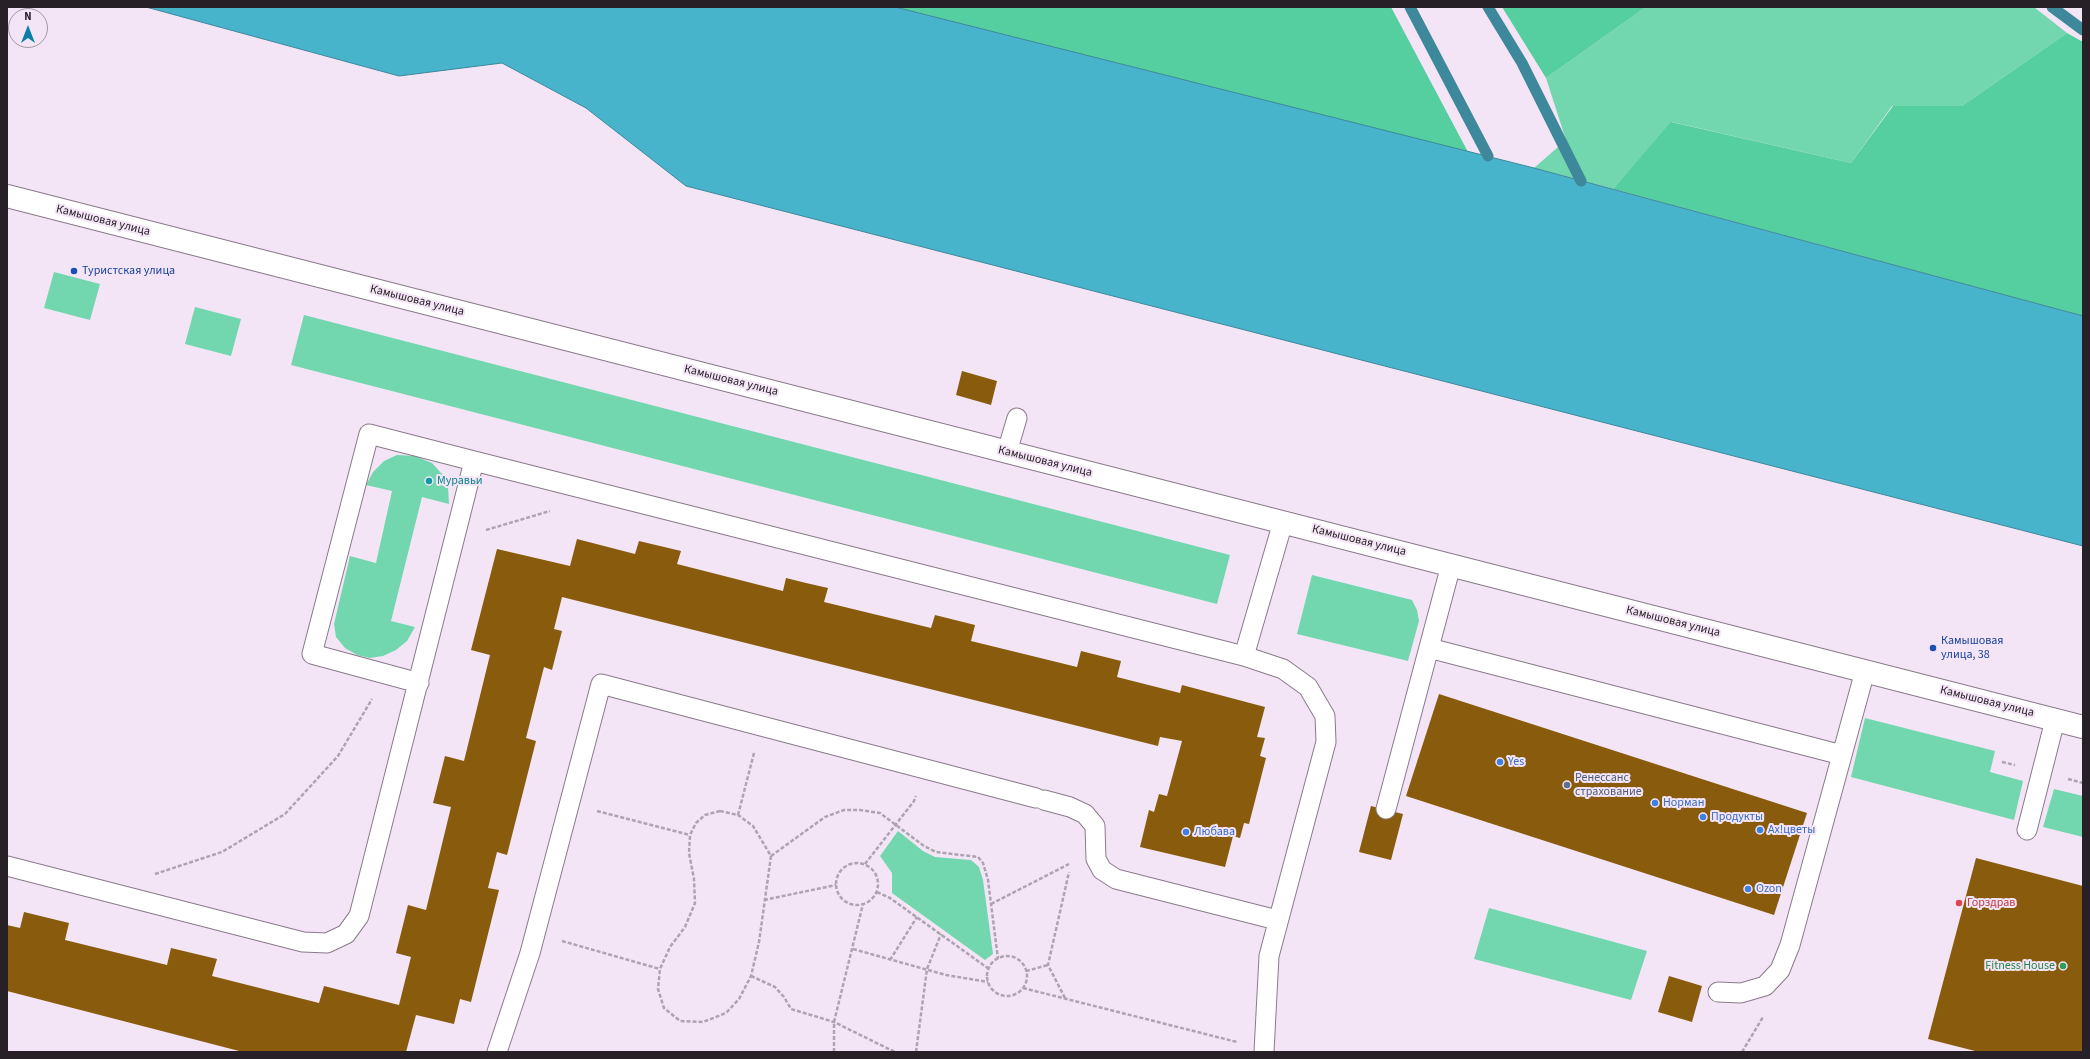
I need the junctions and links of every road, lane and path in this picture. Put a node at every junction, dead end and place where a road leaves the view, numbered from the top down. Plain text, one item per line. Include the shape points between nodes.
1 (7, 196) edge
2 (1017, 418) dead end
3 (1007, 452) junction
4 (474, 461) junction
5 (552, 511) dead end
6 (1283, 522) junction
7 (484, 530) dead end
8 (1451, 565) junction
9 (1429, 648) junction
10 (1244, 656) junction
11 (1865, 671) junction
12 (382, 673) junction
13 (419, 683) junction
14 (2056, 720) junction
15 (761, 726) junction
16 (2083, 727) edge
17 (1842, 755) junction
18 (924, 768) junction
19 (569, 803) junction
20 (1386, 809) dead end
21 (738, 815) junction
22 (896, 824) junction
23 (2028, 830) dead end
24 (690, 835) junction
25 (771, 856) junction
26 (1072, 863) dead end
27 (866, 864) junction
28 (7, 866) edge
29 (149, 876) dead end
30 (836, 885) junction
31 (877, 892) junction
32 (764, 900) junction
33 (863, 904) junction
34 (991, 904) junction
35 (917, 917) junction
36 (1278, 920) junction
37 (1057, 926) dead end
38 (534, 933) junction
39 (941, 934) junction
40 (852, 949) junction
41 (998, 959) junction
42 (890, 960) junction
43 (1048, 965) junction
44 (660, 969) junction
45 (927, 969) junction
46 (989, 969) junction
47 (1026, 971) junction
48 (751, 976) junction
49 (988, 982) junction
50 (1765, 986) junction
51 (1023, 988) junction
52 (1718, 992) dead end
53 (1066, 999) junction
54 (834, 1022) junction
55 (1239, 1042) dead end
56 (497, 1052) edge
57 (834, 1052) edge
58 (895, 1052) edge
59 (916, 1052) edge
60 (1264, 1052) edge
61 (1742, 1052) edge

1 - 3 street, Камышовая улица
2 - 3 lane
3 - 6 street, Камышовая улица
4 - 10 lane
4 - 12 lane via 369,434 312,654
4 - 13 lane
5 - 7 path
6 - 8 street, Камышовая улица
6 - 10 lane
8 - 9 lane
8 - 11 street, Камышовая улица
9 - 17 lane
9 - 20 lane
10 - 36 lane via 1283,669 1308,687 1325,716 1326,742
11 - 14 street, Камышовая улица
11 - 17 lane
12 - 13 lane
12 - 29 path via 375,695 338,756 285,814 222,852
13 - 28 lane via 359,916 346,934 327,943 303,942
14 - 16 street, Камышовая улица
14 - 23 lane
15 - 18 lane
15 - 19 lane via 601,684
15 - 21 path
17 - 50 lane via 1790,945 1780,970
18 - 22 path via 914,802
18 - 36 lane via 1070,807 1085,814 1095,826 1096,859 1102,870 1116,879
19 - 24 path
19 - 38 lane
21 - 24 path via 720,812 705,815 696,823
21 - 25 path via 753,826
22 - 25 path via 880,813 844,810 825,817
22 - 27 path
22 - 34 path via 936,852 970,854 978,857 983,863 988,880
24 - 44 path via 689,853 694,879 694,903 685,927 670,947
25 - 32 path
26 - 34 path
27 - 30 path via 851,863 842,868 837,876
27 - 31 path via 876,873
30 - 32 path
30 - 33 path via 838,894 845,902
31 - 33 path via 872,899
31 - 35 path
32 - 48 path via 759,942
33 - 40 path
34 - 41 path
35 - 39 path
35 - 42 path
36 - 60 lane via 1269,956
37 - 43 path
38 - 44 path
38 - 56 lane
39 - 45 path
39 - 46 path
40 - 42 path
40 - 54 path
41 - 46 path
41 - 47 path via 1007,956 1015,958 1022,963
42 - 45 path
43 - 47 path
43 - 53 path
44 - 48 path via 658,989 664,1008 680,1021 703,1022 726,1013 739,999
45 - 49 path
45 - 59 path
46 - 49 path
47 - 51 path via 1027,980
48 - 54 path via 775,988 791,1009
49 - 51 path via 996,992 1008,996 1017,994
50 - 52 lane via 1741,993
50 - 61 path via 1771,1006
51 - 53 path
53 - 55 path
54 - 57 path
54 - 58 path

